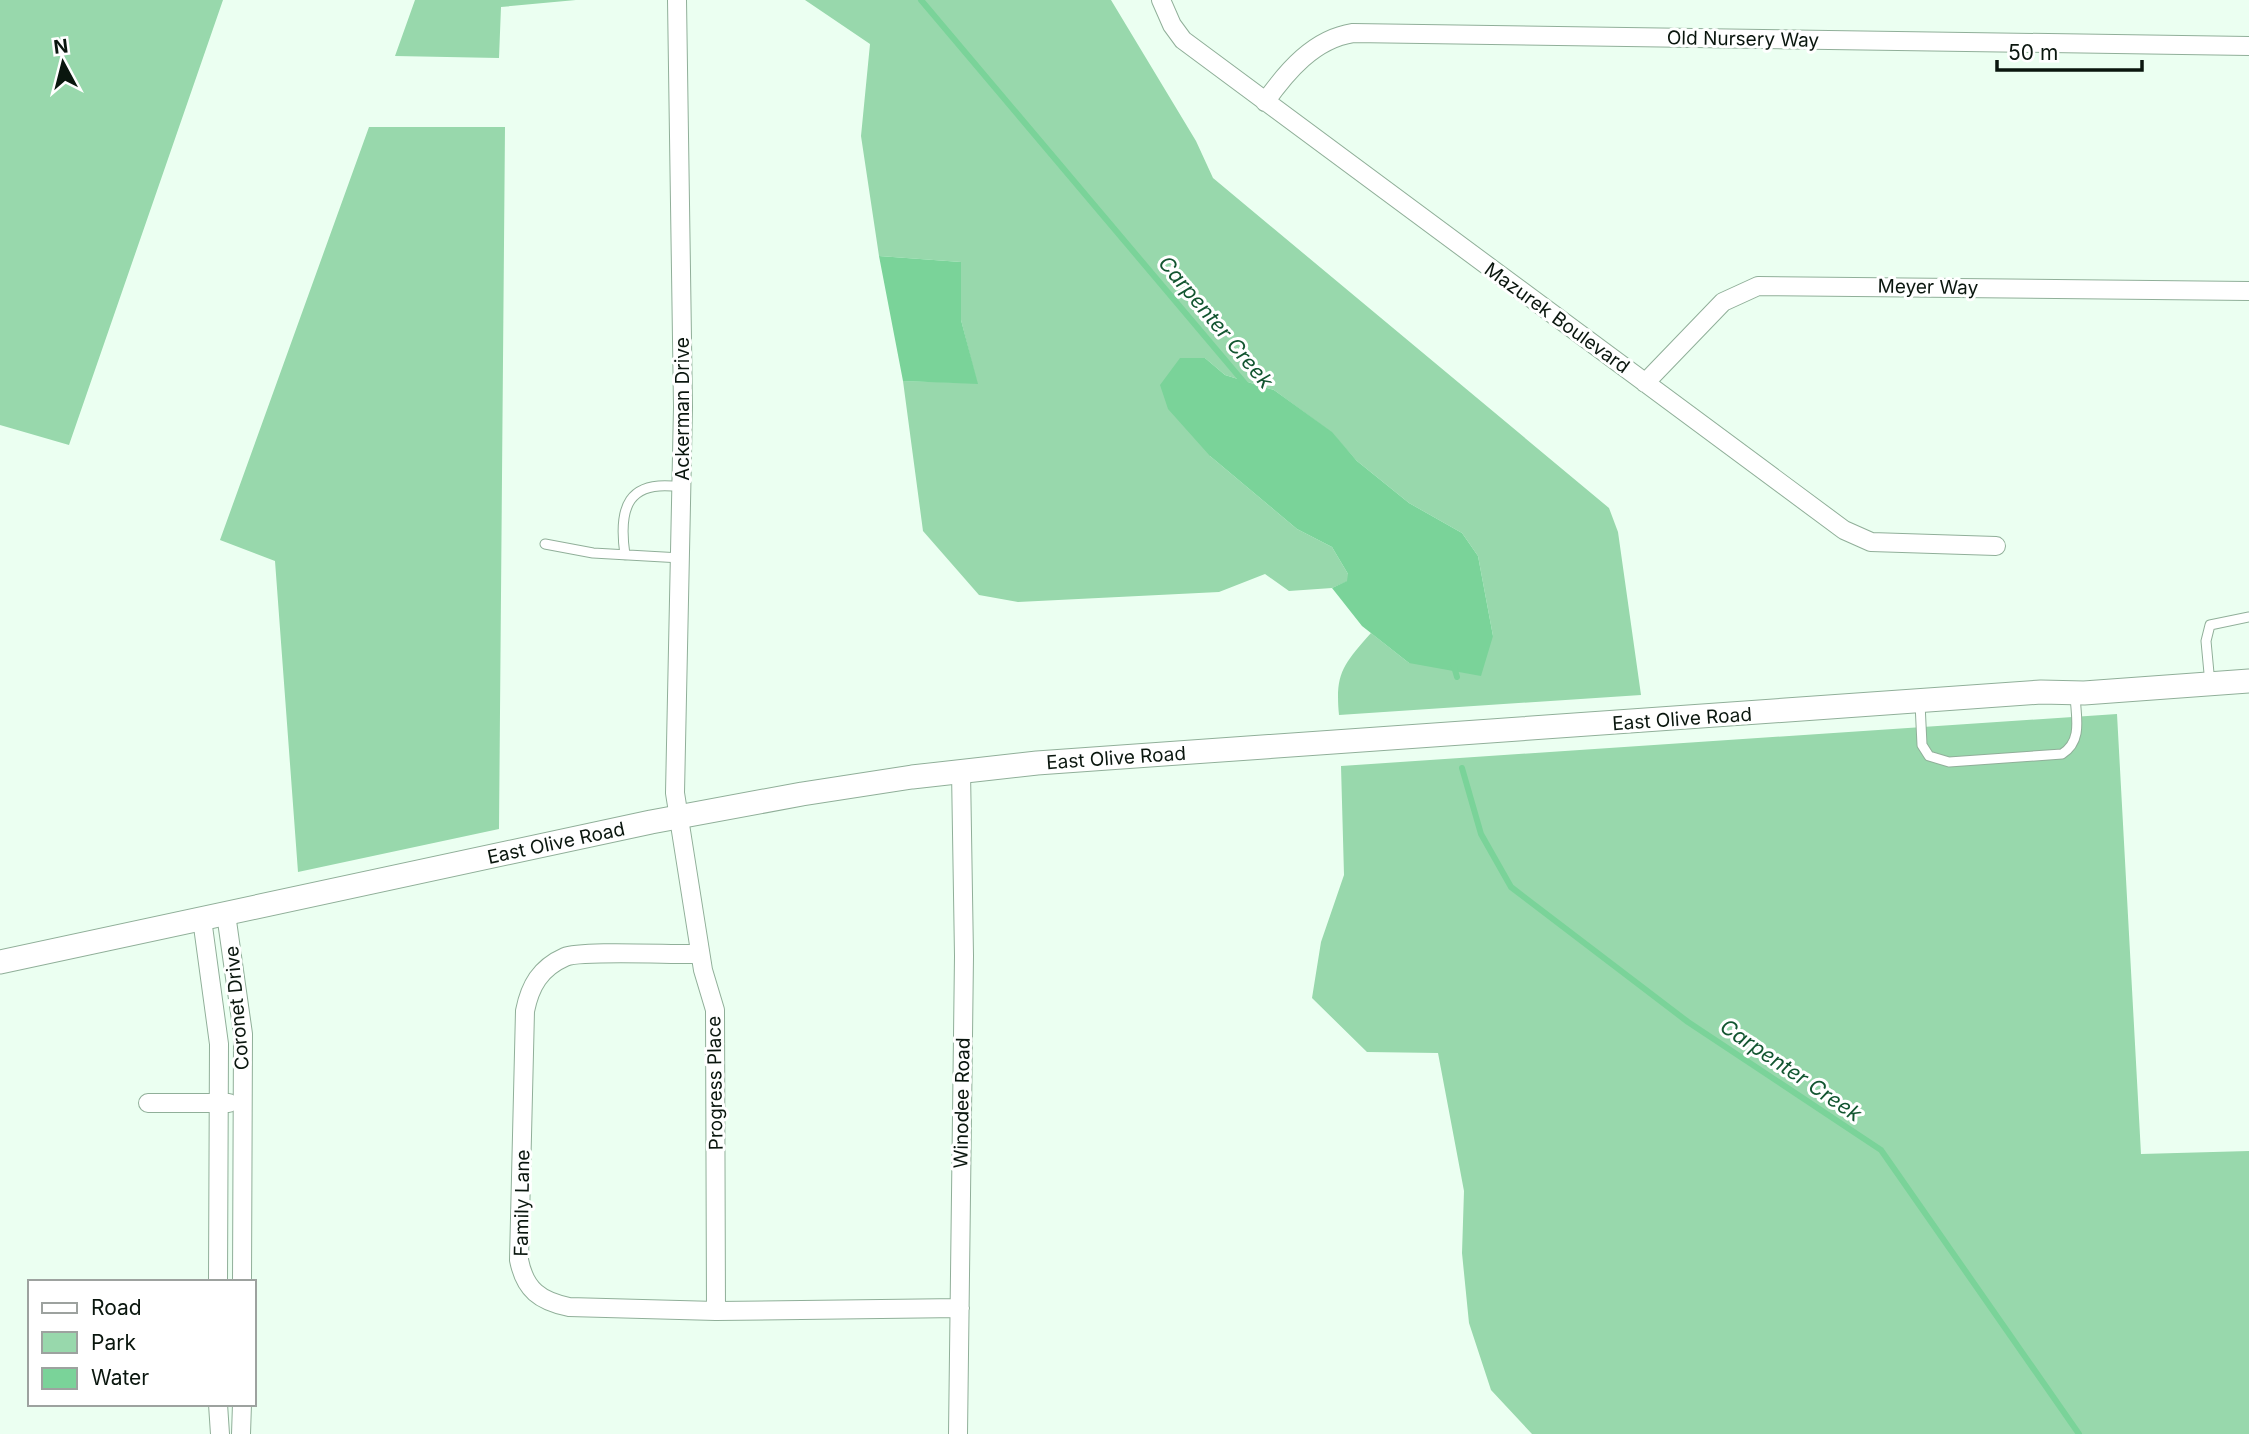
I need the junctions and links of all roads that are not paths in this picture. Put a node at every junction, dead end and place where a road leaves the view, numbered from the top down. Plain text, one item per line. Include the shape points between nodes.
1 (677, 0) edge
2 (1161, 0) edge
3 (2249, 46) edge
4 (1265, 102) junction
5 (2249, 291) edge
6 (1645, 383) junction
7 (682, 487) junction
8 (545, 544) dead end
9 (1996, 546) dead end
10 (625, 555) junction
11 (681, 558) junction
12 (2249, 617) edge
13 (2249, 681) edge
14 (2210, 684) junction
15 (2075, 693) junction
16 (1920, 702) junction
17 (961, 772) junction
18 (678, 817) junction
19 (226, 914) junction
20 (202, 919) junction
21 (700, 954) junction
22 (0, 962) edge
23 (218, 1102) junction
24 (148, 1103) dead end
25 (243, 1103) junction
26 (218, 1280) edge
27 (242, 1280) edge
28 (960, 1308) junction
29 (716, 1311) junction
30 (218, 1406) edge
31 (242, 1406) edge
32 (220, 1434) edge
33 (242, 1434) edge
34 (958, 1434) edge

1 - 7 street, Ackerman Drive
2 - 4 street, Mazurek Boulevard via 1183,40
3 - 4 street, Old Nursery Way via 1353,33 1320,43 1283,77
4 - 6 street, Mazurek Boulevard
5 - 6 street, Meyer Way via 1758,286 1723,302
6 - 9 street, Mazurek Boulevard via 1854,537 1871,542
7 - 10 lane via 662,484 638,491 626,506 622,521
7 - 11 street, Ackerman Drive
8 - 10 lane
10 - 11 lane
11 - 18 street, Ackerman Drive
12 - 14 lane via 2210,625 2206,641
13 - 14 street, East Olive Road
14 - 15 street, East Olive Road
15 - 16 street, East Olive Road
15 - 16 lane via 2077,739 2062,754 1948,762 1928,757 1922,745
16 - 17 street, East Olive Road via 1238,748
17 - 18 street, East Olive Road via 802,793
17 - 28 street, Winodee Road
18 - 19 street, East Olive Road
18 - 21 street, Progress Place
19 - 20 street, East Olive Road
19 - 25 street, Coronet Drive via 243,1034
20 - 22 street, East Olive Road
20 - 23 street, Coronet Drive via 219,1044
21 - 29 street, Progress Place via 715,1010
21 - 29 street, Family Lane via 567,956 529,989 519,1260 523,1279 548,1303
23 - 24 street
23 - 25 street
23 - 26 street, Coronet Drive
25 - 27 street, Coronet Drive
28 - 29 street, Family Lane
28 - 34 street, Winodee Road
30 - 32 street
31 - 33 street

